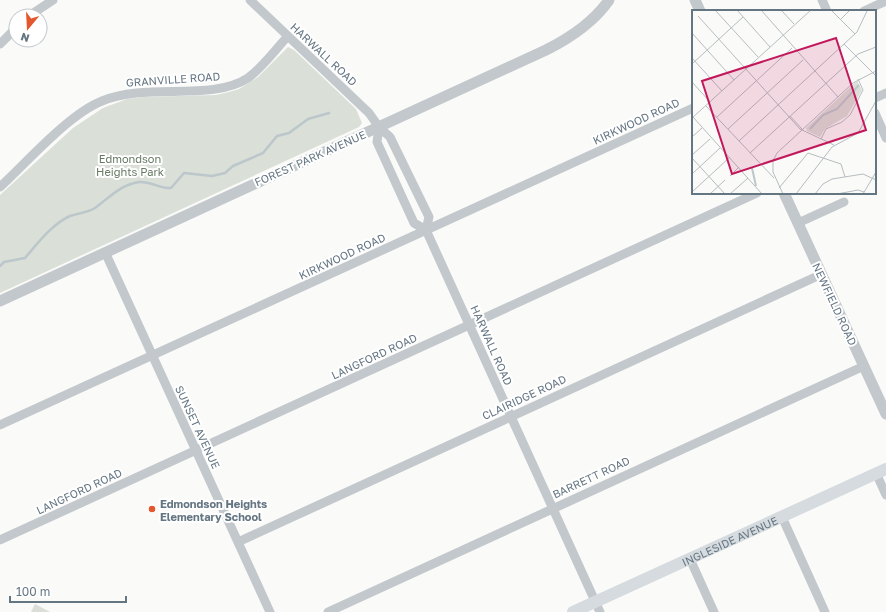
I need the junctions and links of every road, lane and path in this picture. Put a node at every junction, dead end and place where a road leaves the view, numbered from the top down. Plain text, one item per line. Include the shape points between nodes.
1 (53, 0) edge
2 (250, 0) edge
3 (609, 0) edge
4 (695, 0) edge
5 (822, 0) edge
6 (886, 1) edge
7 (41, 8) edge
8 (700, 10) edge
9 (827, 10) edge
10 (866, 10) edge
11 (8, 36) edge
12 (288, 36) junction
13 (0, 44) edge
14 (886, 93) edge
15 (876, 98) edge
16 (692, 108) edge
17 (876, 116) edge
18 (379, 127) junction
19 (886, 138) edge
20 (0, 187) edge
21 (755, 194) edge
22 (784, 194) edge
23 (844, 202) dead end
24 (798, 222) junction
25 (426, 230) junction
26 (105, 252) junction
27 (822, 274) junction
28 (0, 301) edge
29 (470, 324) junction
30 (152, 356) junction
31 (864, 366) junction
32 (886, 414) edge
33 (511, 416) junction
34 (0, 425) edge
35 (196, 450) junction
36 (881, 471) edge
37 (886, 495) edge
38 (553, 508) junction
39 (782, 517) junction
40 (0, 540) edge
41 (238, 542) junction
42 (690, 559) junction
43 (598, 607) edge
44 (270, 612) edge
45 (328, 612) edge
46 (573, 612) edge
47 (714, 612) edge
48 (825, 612) edge

1 - 7 street
2 - 12 street, HARWALL ROAD
3 - 18 street, FOREST PARK AVENUE via 582,28 557,45
4 - 8 street
5 - 9 street
6 - 10 street
11 - 13 street
12 - 18 street, HARWALL ROAD via 369,113
12 - 20 street, GRANVILLE ROAD via 248,78 228,87 128,93 95,104 68,124
14 - 15 street
16 - 25 street, KIRKWOOD ROAD
17 - 19 street
18 - 25 street, HARWALL ROAD via 390,137 429,217
18 - 25 street, HARWALL ROAD via 377,142 414,223
18 - 26 street, FOREST PARK AVENUE
21 - 29 street, LANGFORD ROAD
22 - 24 street, NEWFIELD ROAD
23 - 24 street
24 - 27 street, NEWFIELD ROAD
25 - 29 street, HARWALL ROAD
25 - 30 street, KIRKWOOD ROAD
26 - 28 street, FOREST PARK AVENUE
26 - 30 street, SUNSET AVENUE
27 - 31 street, NEWFIELD ROAD
27 - 33 street, CLAIRIDGE ROAD
29 - 33 street, HARWALL ROAD
29 - 35 street, LANGFORD ROAD
30 - 34 street, KIRKWOOD ROAD
30 - 35 street, SUNSET AVENUE
31 - 32 street, NEWFIELD ROAD
31 - 38 street, BARRETT ROAD
33 - 38 street, HARWALL ROAD
33 - 41 street, CLAIRIDGE ROAD
35 - 40 street, LANGFORD ROAD
35 - 41 street, SUNSET AVENUE
36 - 37 street
36 - 39 main road, INGLESIDE AVENUE
38 - 43 street, HARWALL ROAD
38 - 45 street, BARRETT ROAD
39 - 42 main road, INGLESIDE AVENUE
39 - 48 street
41 - 44 street, SUNSET AVENUE
42 - 43 main road, INGLESIDE AVENUE
42 - 47 street
43 - 46 main road, INGLESIDE AVENUE

